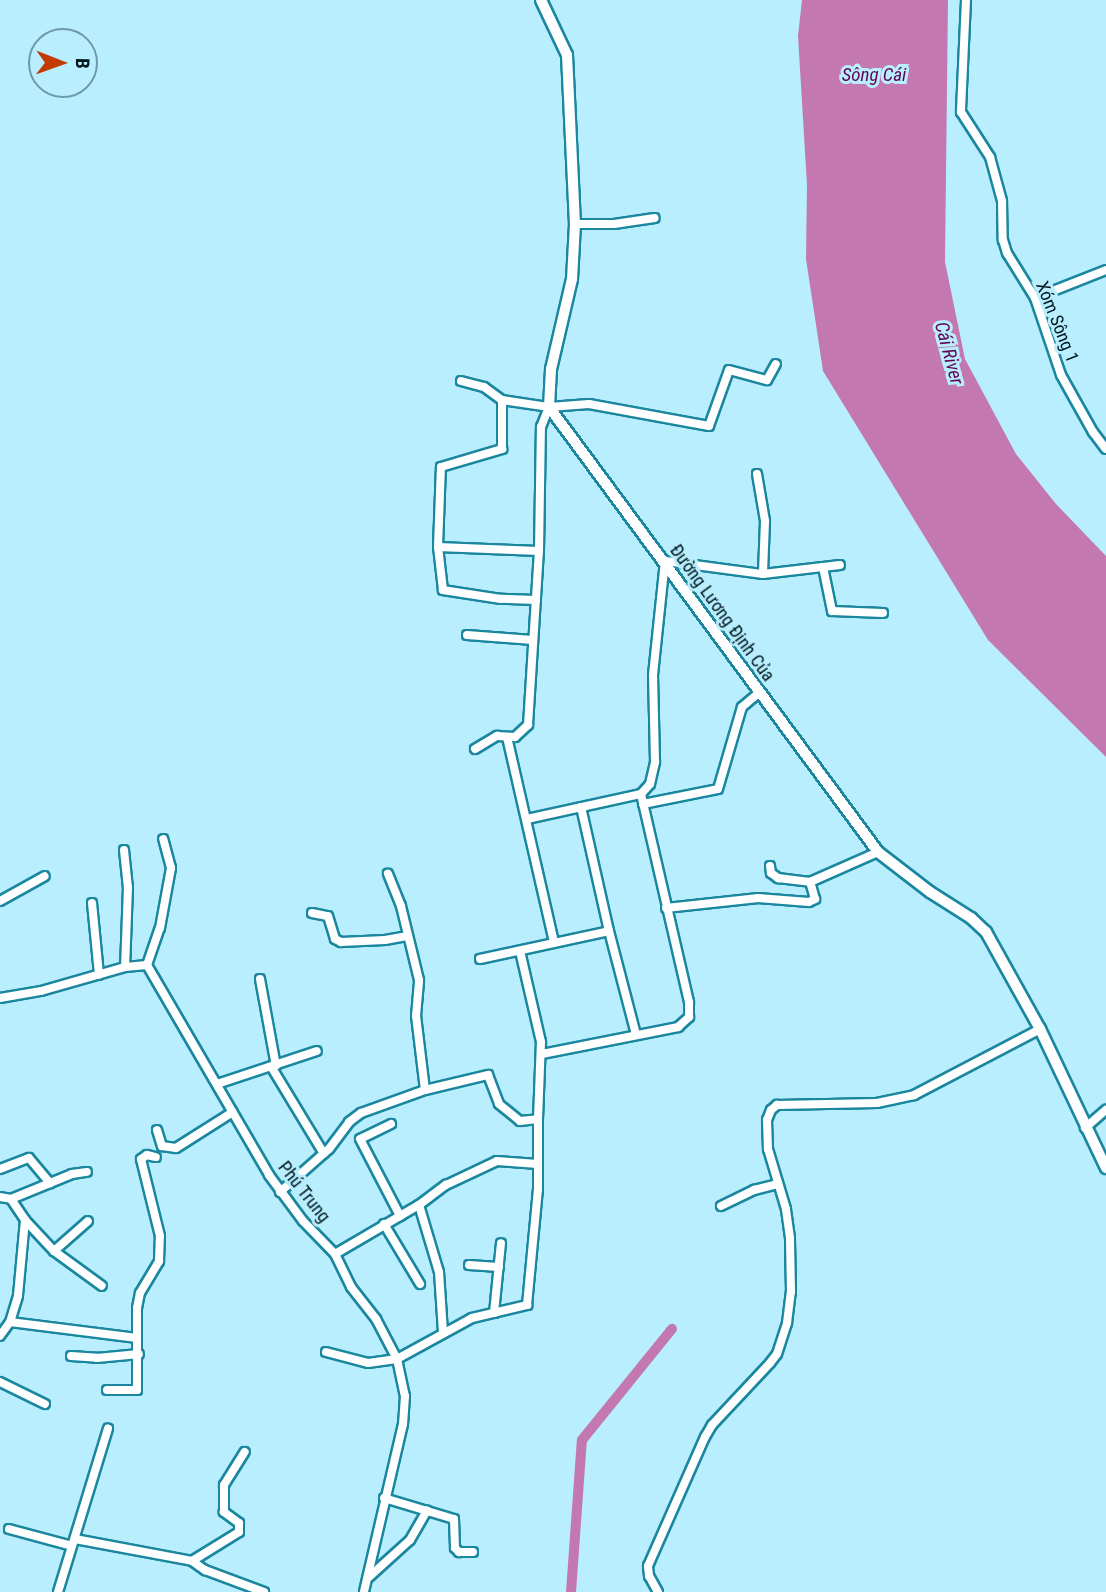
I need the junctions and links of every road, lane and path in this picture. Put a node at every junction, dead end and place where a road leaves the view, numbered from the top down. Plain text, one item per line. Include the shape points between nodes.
1 (541, 0) edge
2 (966, 0) edge
3 (655, 218) dead end
4 (575, 224) junction
5 (1106, 270) edge
6 (1035, 298) junction
7 (776, 363) dead end
8 (461, 382) dead end
9 (502, 400) junction
10 (549, 407) junction
11 (1106, 449) edge
12 (757, 474) dead end
13 (438, 547) junction
14 (539, 551) junction
15 (665, 561) junction
16 (840, 565) dead end
17 (823, 567) junction
18 (763, 574) junction
19 (536, 600) junction
20 (883, 613) dead end
21 (467, 635) dead end
22 (533, 640) junction
23 (760, 692) junction
24 (507, 737) junction
25 (475, 749) dead end
26 (641, 794) junction
27 (643, 804) junction
28 (582, 807) junction
29 (527, 819) junction
30 (163, 839) dead end
31 (124, 850) dead end
32 (878, 852) junction
33 (770, 866) dead end
34 (388, 873) dead end
35 (45, 876) dead end
36 (810, 882) junction
37 (0, 901) edge
38 (92, 903) dead end
39 (666, 908) junction
40 (312, 913) dead end
41 (608, 931) junction
42 (407, 936) junction
43 (554, 943) junction
44 (520, 951) junction
45 (480, 960) dead end
46 (147, 965) junction
47 (125, 967) junction
48 (99, 975) junction
49 (260, 979) dead end
50 (0, 998) edge
51 (1040, 1029) junction
52 (636, 1035) junction
53 (317, 1051) dead end
54 (542, 1054) junction
55 (274, 1067) junction
56 (217, 1084) junction
57 (425, 1090) junction
58 (1106, 1110) edge
59 (233, 1112) junction
60 (538, 1119) junction
61 (391, 1124) dead end
62 (1085, 1128) junction
63 (157, 1130) dead end
64 (324, 1154) junction
65 (156, 1157) dead end
66 (538, 1164) junction
67 (0, 1168) edge
68 (1106, 1168) edge
69 (87, 1172) dead end
70 (50, 1183) junction
71 (778, 1184) junction
72 (281, 1192) junction
73 (0, 1197) edge
74 (11, 1199) junction
75 (419, 1205) junction
76 (721, 1206) dead end
77 (400, 1216) junction
78 (24, 1220) junction
79 (88, 1221) dead end
80 (384, 1224) junction
81 (501, 1243) dead end
82 (54, 1251) junction
83 (335, 1254) junction
84 (469, 1265) dead end
85 (499, 1268) junction
86 (420, 1284) dead end
87 (102, 1286) dead end
88 (494, 1313) junction
89 (10, 1322) junction
90 (443, 1332) junction
91 (0, 1336) edge
92 (137, 1338) junction
93 (326, 1352) dead end
94 (139, 1354) junction
95 (71, 1356) dead end
96 (397, 1359) junction
97 (0, 1382) edge
98 (107, 1390) dead end
99 (45, 1404) dead end
100 (108, 1428) dead end
101 (245, 1452) dead end
102 (384, 1498) junction
103 (427, 1510) junction
104 (9, 1529) dead end
105 (74, 1542) junction
106 (472, 1552) dead end
107 (192, 1561) junction
108 (369, 1577) junction
109 (365, 1591) edge
110 (58, 1592) edge
111 (264, 1592) edge
112 (375, 1592) edge
113 (658, 1592) edge

1 - 4 street via 567,55
2 - 6 street, Xóm Sông 1 via 961,112 990,157 1002,201 1003,240
3 - 4 street
4 - 10 street via 572,279 551,369
5 - 6 street
6 - 11 street, Xóm Sông 1 via 1061,375
7 - 10 street via 767,380 729,370 709,426 589,404
8 - 9 street via 484,387
9 - 10 street
9 - 13 street via 502,449 441,467
10 - 14 street via 541,427
10 - 15 street, Đường Lương Định Của
12 - 18 street via 765,520
13 - 14 street
13 - 19 street via 443,590
14 - 19 street
15 - 18 street
15 - 23 street, Đường Lương Định Của
15 - 26 street via 653,676 655,762 650,784
16 - 17 street
17 - 18 street
17 - 20 street via 832,611
19 - 22 street
21 - 22 street
22 - 24 street via 528,725 515,737
23 - 27 street via 742,707 719,789
23 - 32 street, Đường Lương Định Của
24 - 25 street via 489,739
24 - 29 street
26 - 27 street
26 - 28 street
27 - 39 street
28 - 29 street
28 - 41 street
29 - 43 street
30 - 46 street via 171,868 160,928
31 - 47 street via 128,887
32 - 36 street
32 - 51 street, Đường Lương Định Của via 986,932
33 - 36 street via 778,878
34 - 42 street
35 - 37 street
36 - 39 street via 815,899 809,902 758,898
38 - 48 street
39 - 52 street via 689,1017 678,1027
40 - 42 street via 328,916 335,939 341,942
41 - 43 street
41 - 52 street
42 - 57 street via 419,980 416,1016
43 - 44 street
44 - 45 street
44 - 54 street
46 - 47 street
46 - 56 street, Phú Trung
47 - 48 street
48 - 50 street
49 - 55 street
51 - 62 street, Đường Lương Định Của
51 - 71 street via 914,1095 877,1103 777,1105 767,1120 766,1136
52 - 54 street
53 - 55 street
54 - 60 street
55 - 56 street
55 - 64 street
56 - 59 street, Phú Trung
57 - 60 street via 488,1075 499,1104 520,1121
57 - 64 street via 361,1114
58 - 62 street
59 - 63 street via 176,1148 162,1146
59 - 72 street, Phú Trung
60 - 66 street
61 - 77 street via 360,1139
62 - 68 street, Đường Lương Định Của
64 - 72 street
65 - 92 street via 141,1159 160,1236 159,1261 139,1301
66 - 75 street via 497,1161 446,1185
66 - 88 street via 527,1305
67 - 70 street via 30,1158
69 - 70 street
70 - 74 street
71 - 76 street
71 - 113 street via 786,1209 792,1263 787,1322 777,1354 705,1437 648,1566
72 - 83 street, Phú Trung
73 - 74 street
74 - 78 street
75 - 77 street
75 - 90 street via 439,1272
77 - 80 street
78 - 82 street
78 - 89 street via 18,1296
79 - 82 street
80 - 83 street
80 - 86 street
81 - 85 street
82 - 87 street
83 - 96 street, Phú Trung
84 - 85 street
85 - 88 street
88 - 90 street
89 - 91 street
89 - 92 street
90 - 96 street
92 - 94 street
93 - 96 street via 368,1363
94 - 95 street
94 - 98 street via 137,1390
96 - 102 street, Phú Trung via 404,1383 404,1416
97 - 99 street
100 - 105 street
101 - 107 street via 224,1485 224,1512 241,1529
102 - 103 street
102 - 108 street, Phú Trung
103 - 106 street via 454,1519 455,1548
103 - 108 street via 410,1540
104 - 105 street
105 - 107 street
105 - 110 street
107 - 111 street
108 - 109 street, Phú Trung
109 - 112 street

